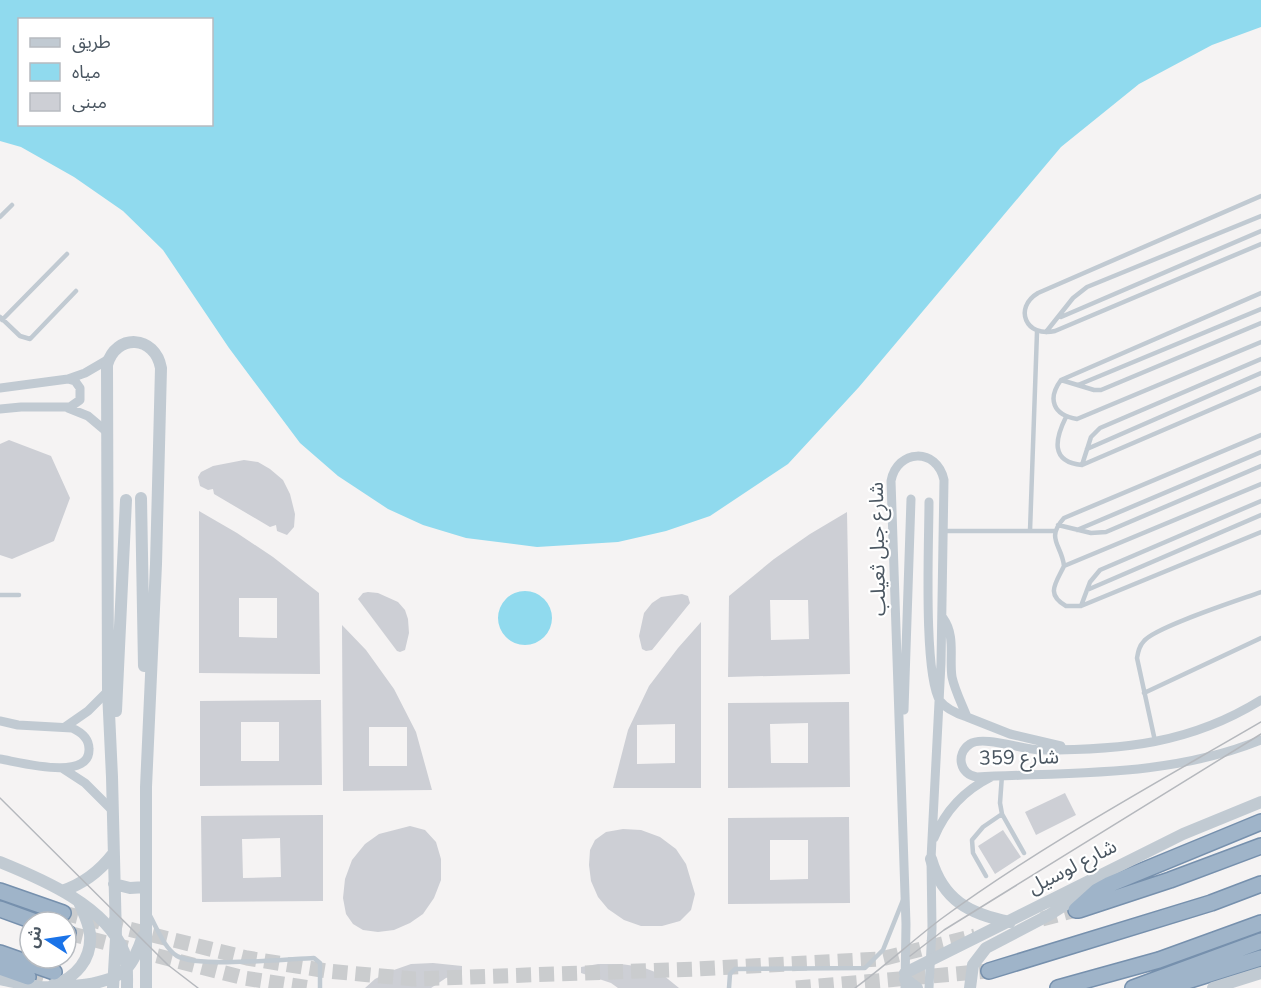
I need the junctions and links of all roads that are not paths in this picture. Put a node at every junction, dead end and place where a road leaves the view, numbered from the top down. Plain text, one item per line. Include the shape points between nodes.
1 (1261, 196) edge
2 (12, 205) dead end
3 (1261, 216) edge
4 (0, 217) edge
5 (1261, 231) edge
6 (1261, 244) edge
7 (68, 254) dead end
8 (76, 291) dead end
9 (1261, 294) edge
10 (1261, 309) edge
11 (1058, 318) junction
12 (1, 320) edge
13 (1261, 323) edge
14 (1037, 332) junction
15 (1046, 333) junction
16 (1261, 342) edge
17 (109, 358) junction
18 (1261, 359) edge
19 (1261, 373) edge
20 (68, 379) junction
21 (1061, 380) junction
22 (1078, 385) junction
23 (0, 388) edge
24 (1261, 388) edge
25 (66, 408) junction
26 (0, 409) edge
27 (1066, 417) junction
28 (107, 432) junction
29 (1261, 435) edge
30 (1087, 449) junction
31 (1261, 452) edge
32 (1082, 465) junction
33 (1261, 466) edge
34 (1261, 484) edge
35 (141, 498) dead end
36 (126, 500) dead end
37 (911, 500) dead end
38 (1261, 501) edge
39 (929, 502) dead end
40 (1261, 515) edge
41 (1057, 528) junction
42 (1077, 530) junction
43 (944, 531) junction
44 (1030, 531) junction
45 (1261, 532) edge
46 (1064, 566) junction
47 (1087, 590) junction
48 (1261, 592) edge
49 (0, 595) edge
50 (19, 596) dead end
51 (1081, 606) junction
52 (942, 616) junction
53 (1261, 638) edge
54 (108, 691) junction
55 (1144, 693) junction
56 (939, 700) junction
57 (1261, 700) edge
58 (967, 717) junction
59 (0, 721) edge
60 (65, 727) junction
61 (1261, 740) edge
62 (1155, 742) junction
63 (1075, 750) junction
64 (0, 759) edge
65 (62, 768) junction
66 (999, 775) junction
67 (112, 777) junction
68 (146, 787) junction
69 (901, 797) junction
70 (1261, 802) edge
71 (112, 810) junction
72 (1002, 814) junction
73 (1261, 822) edge
74 (932, 843) junction
75 (1261, 846) edge
76 (1024, 853) dead end
77 (113, 854) junction
78 (931, 859) junction
79 (0, 862) edge
80 (1128, 862) junction
81 (986, 876) dead end
82 (114, 884) junction
83 (1261, 884) edge
84 (146, 887) junction
85 (0, 891) edge
86 (62, 891) junction
87 (905, 895) junction
88 (78, 901) junction
89 (0, 909) edge
90 (146, 909) junction
91 (54, 910) tunnel mouth
92 (18, 916) edge
93 (1010, 922) junction
94 (146, 923) junction
95 (1261, 923) edge
96 (116, 938) junction
97 (1261, 941) edge
98 (0, 953) edge
99 (1261, 958) edge
100 (931, 960) junction
101 (0, 967) edge
102 (127, 968) junction
103 (989, 971) tunnel mouth
104 (54, 972) dead end
105 (1261, 973) edge
106 (28, 977) tunnel mouth
107 (0, 979) edge
108 (905, 980) edge
109 (114, 983) edge
110 (43, 988) edge
111 (127, 988) edge
112 (146, 988) edge
113 (320, 988) edge
114 (729, 988) edge
115 (917, 988) edge
116 (929, 988) edge
117 (970, 988) edge
118 (1058, 988) edge
119 (1133, 988) edge
120 (1158, 988) edge
121 (1213, 988) edge

1 - 14 lane via 1031,297 1024,312 1030,327
2 - 4 lane
3 - 11 lane via 1087,287
5 - 11 lane
6 - 15 lane
7 - 12 lane
8 - 12 lane via 30,339
9 - 21 lane
10 - 22 lane
11 - 15 lane
13 - 22 lane via 1101,390
14 - 15 lane
14 - 44 lane
16 - 27 lane via 1077,419
17 - 20 street
17 - 28 street
17 - 68 street via 122,345 142,343 157,355 161,368
18 - 30 lane via 1101,428 1091,437
19 - 30 lane
20 - 23 street
20 - 25 street via 78,384 81,396 74,406
21 - 22 lane
21 - 27 lane via 1054,389 1053,400
24 - 32 lane
25 - 26 street
25 - 28 street via 88,416
27 - 32 lane via 1057,441 1059,451 1064,459
28 - 54 street
29 - 41 lane via 1072,514
30 - 32 lane
31 - 42 lane
33 - 42 lane via 1106,532
34 - 46 lane
35 - 68 street
36 - 67 street
37 - 69 street
38 - 47 lane via 1100,570
39 - 56 street via 931,662
40 - 47 lane
41 - 42 lane
41 - 44 lane
41 - 46 lane via 1055,543
43 - 44 lane
43 - 52 street, شارع جبل ثعيلب
43 - 69 street, شارع جبل ثعيلب via 944,480 940,468 920,456 903,461 894,470 891,481
45 - 51 lane
46 - 51 lane via 1054,582 1055,597 1066,606
47 - 51 lane
48 - 55 lane via 1160,630 1144,640 1137,658
49 - 50 lane
52 - 56 street, شارع جبل ثعيلب
52 - 58 street via 951,638 954,687
53 - 55 lane
54 - 60 street
54 - 67 street
55 - 62 lane
56 - 58 street
56 - 74 street, شارع جبل ثعيلب
57 - 62 street, شارع 359 via 1190,734
58 - 63 street via 1010,734
59 - 60 street
60 - 65 street via 86,737 90,752 79,765
61 - 66 street, شارع 359 via 1222,754 1153,768
62 - 63 street, شارع 359
63 - 66 street, شارع 359 via 1031,750 980,740 968,745 961,763 965,772 977,777
64 - 65 street
65 - 71 street via 85,783
66 - 72 lane
66 - 74 street via 957,802
67 - 71 street
68 - 84 street
69 - 87 street, شارع جبل ثعيلب
70 - 80 street, شارع لوسيل
71 - 77 street
72 - 76 lane
72 - 81 lane via 972,840 973,853
73 - 75 highway via 1108,885 1076,910
74 - 78 street, شارع جبل ثعيلب
77 - 82 street
77 - 86 street via 92,876
78 - 93 street via 945,890 962,905 982,916
78 - 100 street, شارع جبل ثعيلب
79 - 86 street
80 - 93 street, شارع لوسيل
80 - 117 street via 1049,915 986,948 973,965
82 - 84 street
82 - 96 street
83 - 103 highway
84 - 90 street
85 - 91 highway
86 - 88 street
87 - 108 street, شارع جبل ثعيلب
87 - 114 lane via 884,950 865,968 735,969 730,974
88 - 96 street
88 - 110 street via 90,932 90,948 75,974
89 - 92 highway
90 - 94 street
90 - 113 lane via 177,956 197,962 315,958 320,963
93 - 100 street, شارع لوسيل
94 - 102 street
94 - 112 street
95 - 118 highway via 1159,960
96 - 102 street via 124,951
96 - 109 street
97 - 119 highway
98 - 104 highway
99 - 120 highway
100 - 108 street, شارع لوسيل
100 - 116 street, شارع جبل ثعيلب
101 - 106 highway
102 - 109 street
102 - 111 street
105 - 121 street
107 - 110 street
108 - 115 street
109 - 110 street

